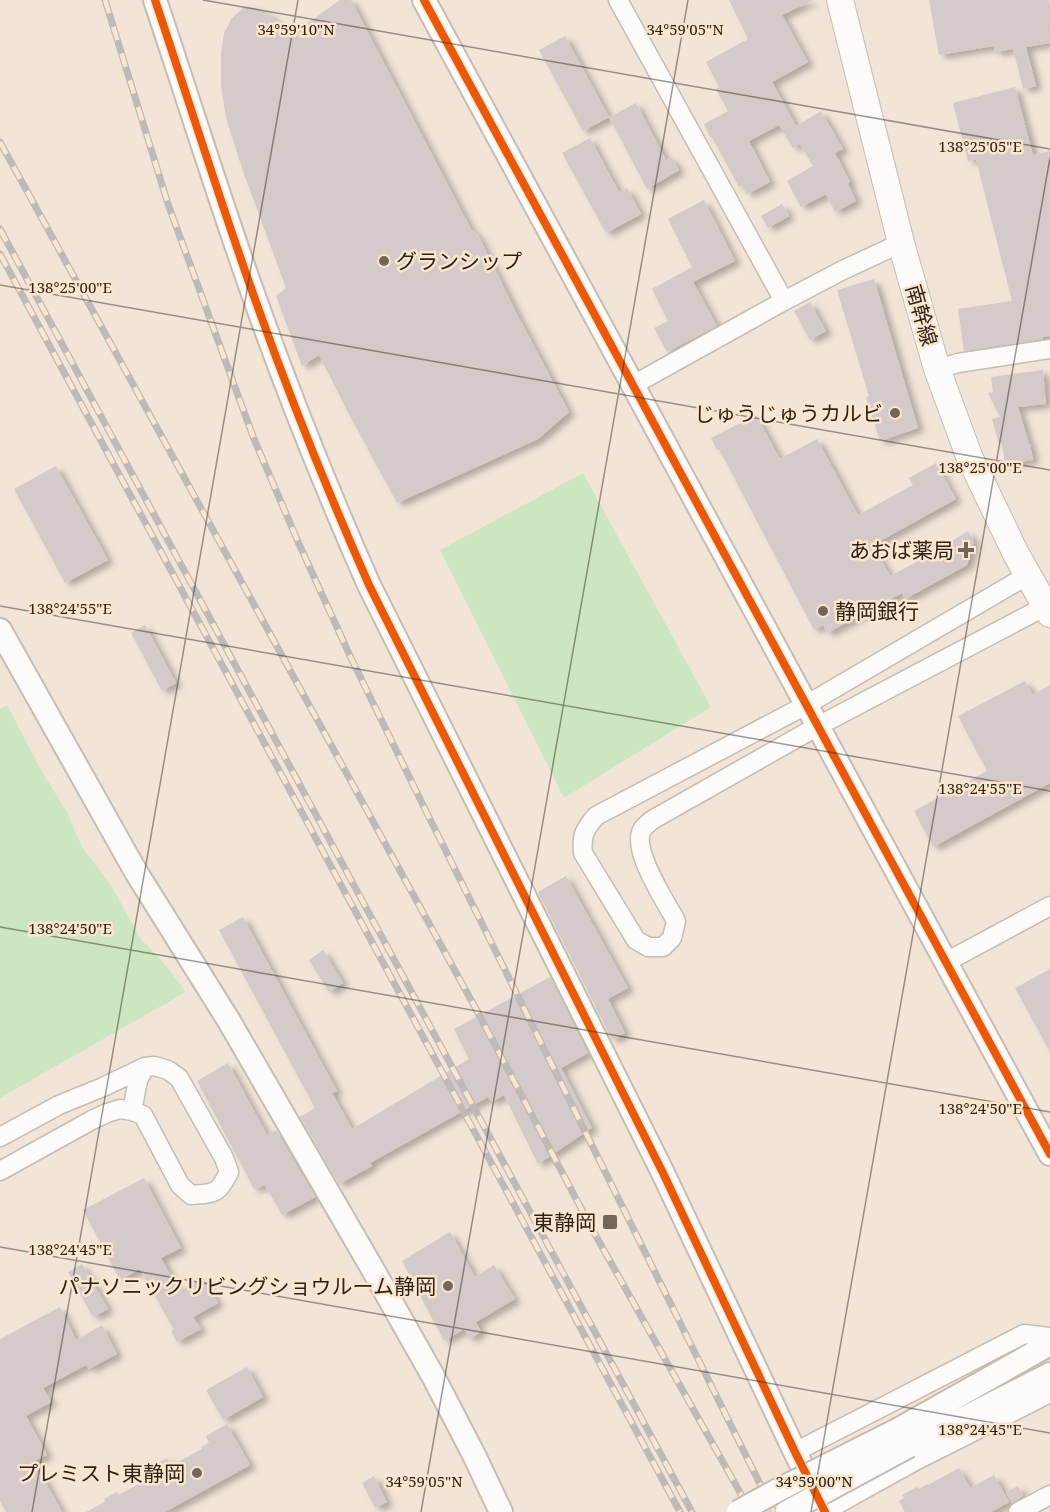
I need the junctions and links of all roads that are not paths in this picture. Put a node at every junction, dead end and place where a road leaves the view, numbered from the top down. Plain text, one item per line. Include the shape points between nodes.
1 (155, 0) edge
2 (424, 0) edge
3 (618, 0) edge
4 (840, 0) edge
5 (901, 243) junction
6 (784, 301) junction
7 (1050, 349) edge
8 (937, 369) junction
9 (633, 385) junction
10 (1028, 575) junction
11 (1048, 610) edge
12 (0, 630) edge
13 (806, 705) junction
14 (818, 726) junction
15 (1050, 906) edge
16 (946, 962) junction
17 (145, 1067) junction
18 (132, 1111) junction
19 (0, 1137) edge
20 (1050, 1154) edge
21 (0, 1171) edge
22 (1050, 1336) edge
23 (1050, 1344) edge
24 (1050, 1374) edge
25 (1050, 1393) edge
26 (904, 1438) junction
27 (795, 1452) junction
28 (1046, 1502) edge
29 (825, 1511) edge
30 (501, 1512) edge
31 (738, 1512) edge
32 (787, 1512) edge
33 (1018, 1512) edge

1 - 27 street via 256,302 364,575 663,1173
2 - 9 street
3 - 6 street
4 - 5 main road, 南幹線
5 - 6 street
5 - 8 main road, 南幹線
6 - 9 street
7 - 8 street
8 - 10 main road, 南幹線 via 969,456
9 - 13 street
10 - 11 main road, 南幹線
10 - 13 street
11 - 14 street
12 - 30 street via 136,872 229,1021 372,1268 433,1376
13 - 14 street
13 - 14 street via 596,816 586,828 581,840 584,853 636,940 648,947 663,947 672,938 676,921 644,863 638,842 642,829
14 - 16 street
15 - 16 street
16 - 20 street
17 - 18 street via 138,1080
17 - 18 street via 168,1070 179,1077 224,1158 229,1172 224,1184 213,1193 191,1195 180,1185 143,1115
17 - 19 street via 58,1105
18 - 21 street via 107,1113
22 - 27 street via 1024,1334
23 - 26 street
24 - 26 street
25 - 29 street
26 - 31 street, bridge via 778,1490
26 - 32 street, bridge
27 - 29 street
28 - 33 street

